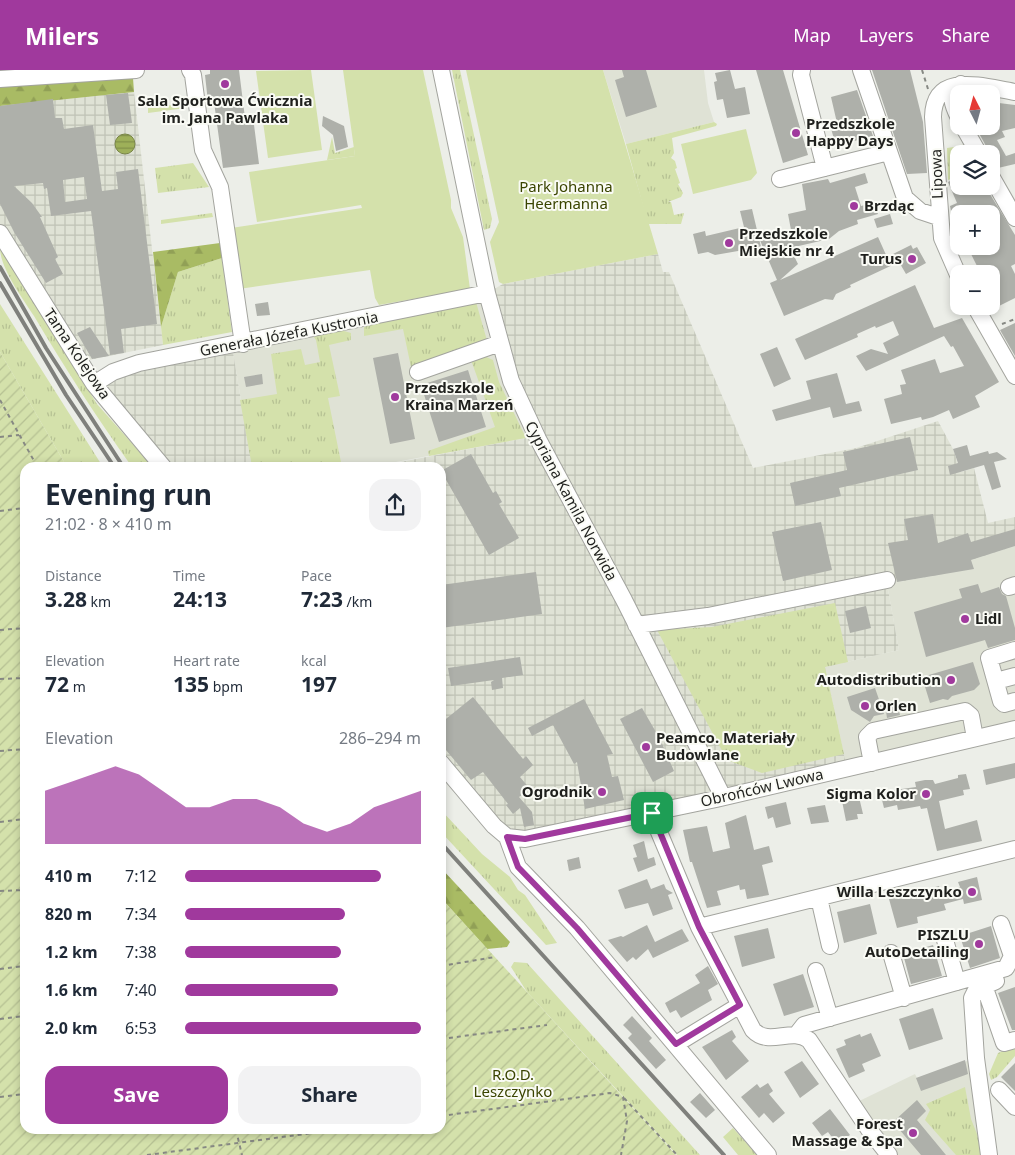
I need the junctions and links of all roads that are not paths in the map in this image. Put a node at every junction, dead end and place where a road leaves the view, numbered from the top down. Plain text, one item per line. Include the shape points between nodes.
1 (136, 70) edge
2 (190, 70) edge
3 (441, 70) edge
4 (802, 70) edge
5 (861, 70) edge
6 (0, 79) edge
7 (961, 84) joint
8 (1015, 92) edge
9 (950, 118) edge
10 (935, 136) junction
11 (889, 152) junction
12 (825, 168) junction
13 (780, 179) dead end
14 (1000, 192) edge
15 (938, 217) junction
16 (1015, 218) edge
17 (0, 233) edge
18 (954, 265) edge
19 (487, 293) junction
20 (980, 315) edge
21 (500, 343) junction
22 (243, 344) junction
23 (418, 372) dead end
24 (1015, 376) edge
25 (94, 384) junction
26 (159, 462) edge
27 (887, 580) dead end
28 (636, 625) junction
29 (1015, 650) edge
30 (1015, 676) edge
31 (996, 681) junction
32 (1015, 701) edge
33 (1015, 729) edge
34 (975, 738) junction
35 (872, 763) junction
36 (446, 769) edge
37 (724, 797) junction
38 (652, 813) junction
39 (507, 837) junction
40 (1015, 849) edge
41 (819, 898) junction
42 (1001, 924) dead end
43 (699, 927) junction
44 (945, 940) dead end
45 (830, 946) dead end
46 (891, 953) dead end
47 (816, 971) dead end
48 (1015, 974) edge
49 (957, 982) junction
50 (986, 994) dead end
51 (904, 998) junction
52 (740, 1005) junction
53 (830, 1018) junction
54 (797, 1034) junction
55 (676, 1044) junction
56 (1003, 1044) edge
57 (999, 1090) dead end
58 (1015, 1107) edge
59 (768, 1155) edge
60 (889, 1155) edge
61 (989, 1155) edge

1 - 6 street
2 - 22 street via 194,79 204,156 220,187
3 - 19 street, Cypriana Kamila Norwida
4 - 12 street
5 - 11 street
7 - 8 street
7 - 10 street, Lipowa via 945,88 936,96
9 - 10 street via 944,121
10 - 15 street, Lipowa
11 - 12 street
11 - 15 street via 905,198 920,212
12 - 13 street
14 - 16 street
15 - 18 street, Lipowa via 942,238
17 - 25 street, Tama Kolejowa
19 - 21 street, Cypriana Kamila Norwida
19 - 22 street, Generała Józefa Kustronia
20 - 24 street
21 - 23 street
21 - 28 street, Cypriana Kamila Norwida via 511,382 538,439
22 - 25 street, Generała Józefa Kustronia via 125,367
25 - 26 street, Tama Kolejowa
27 - 28 street via 708,616
28 - 37 street, Cypriana Kamila Norwida
29 - 31 street via 989,658
30 - 31 street
31 - 32 street via 1004,704
33 - 34 street, Obrońców Lwowa
34 - 35 street, Obrońców Lwowa
34 - 35 street via 971,716 965,710 873,731 867,737
35 - 37 street, Obrońców Lwowa
36 - 39 street
37 - 38 street, Obrońców Lwowa
38 - 39 street, Obrońców Lwowa via 525,839
38 - 43 street
39 - 55 street via 518,867 577,928
40 - 41 street
41 - 43 street
41 - 45 street
42 - 49 street via 1012,956 1009,965 1002,970
43 - 52 street
44 - 49 street
46 - 51 street
47 - 53 street
48 - 61 street via 980,987 972,998
49 - 51 street
50 - 56 street
51 - 53 street
52 - 54 street via 753,1030 762,1037
52 - 55 street
53 - 54 street via 804,1025
54 - 60 street via 809,1040
55 - 59 street
57 - 58 street

